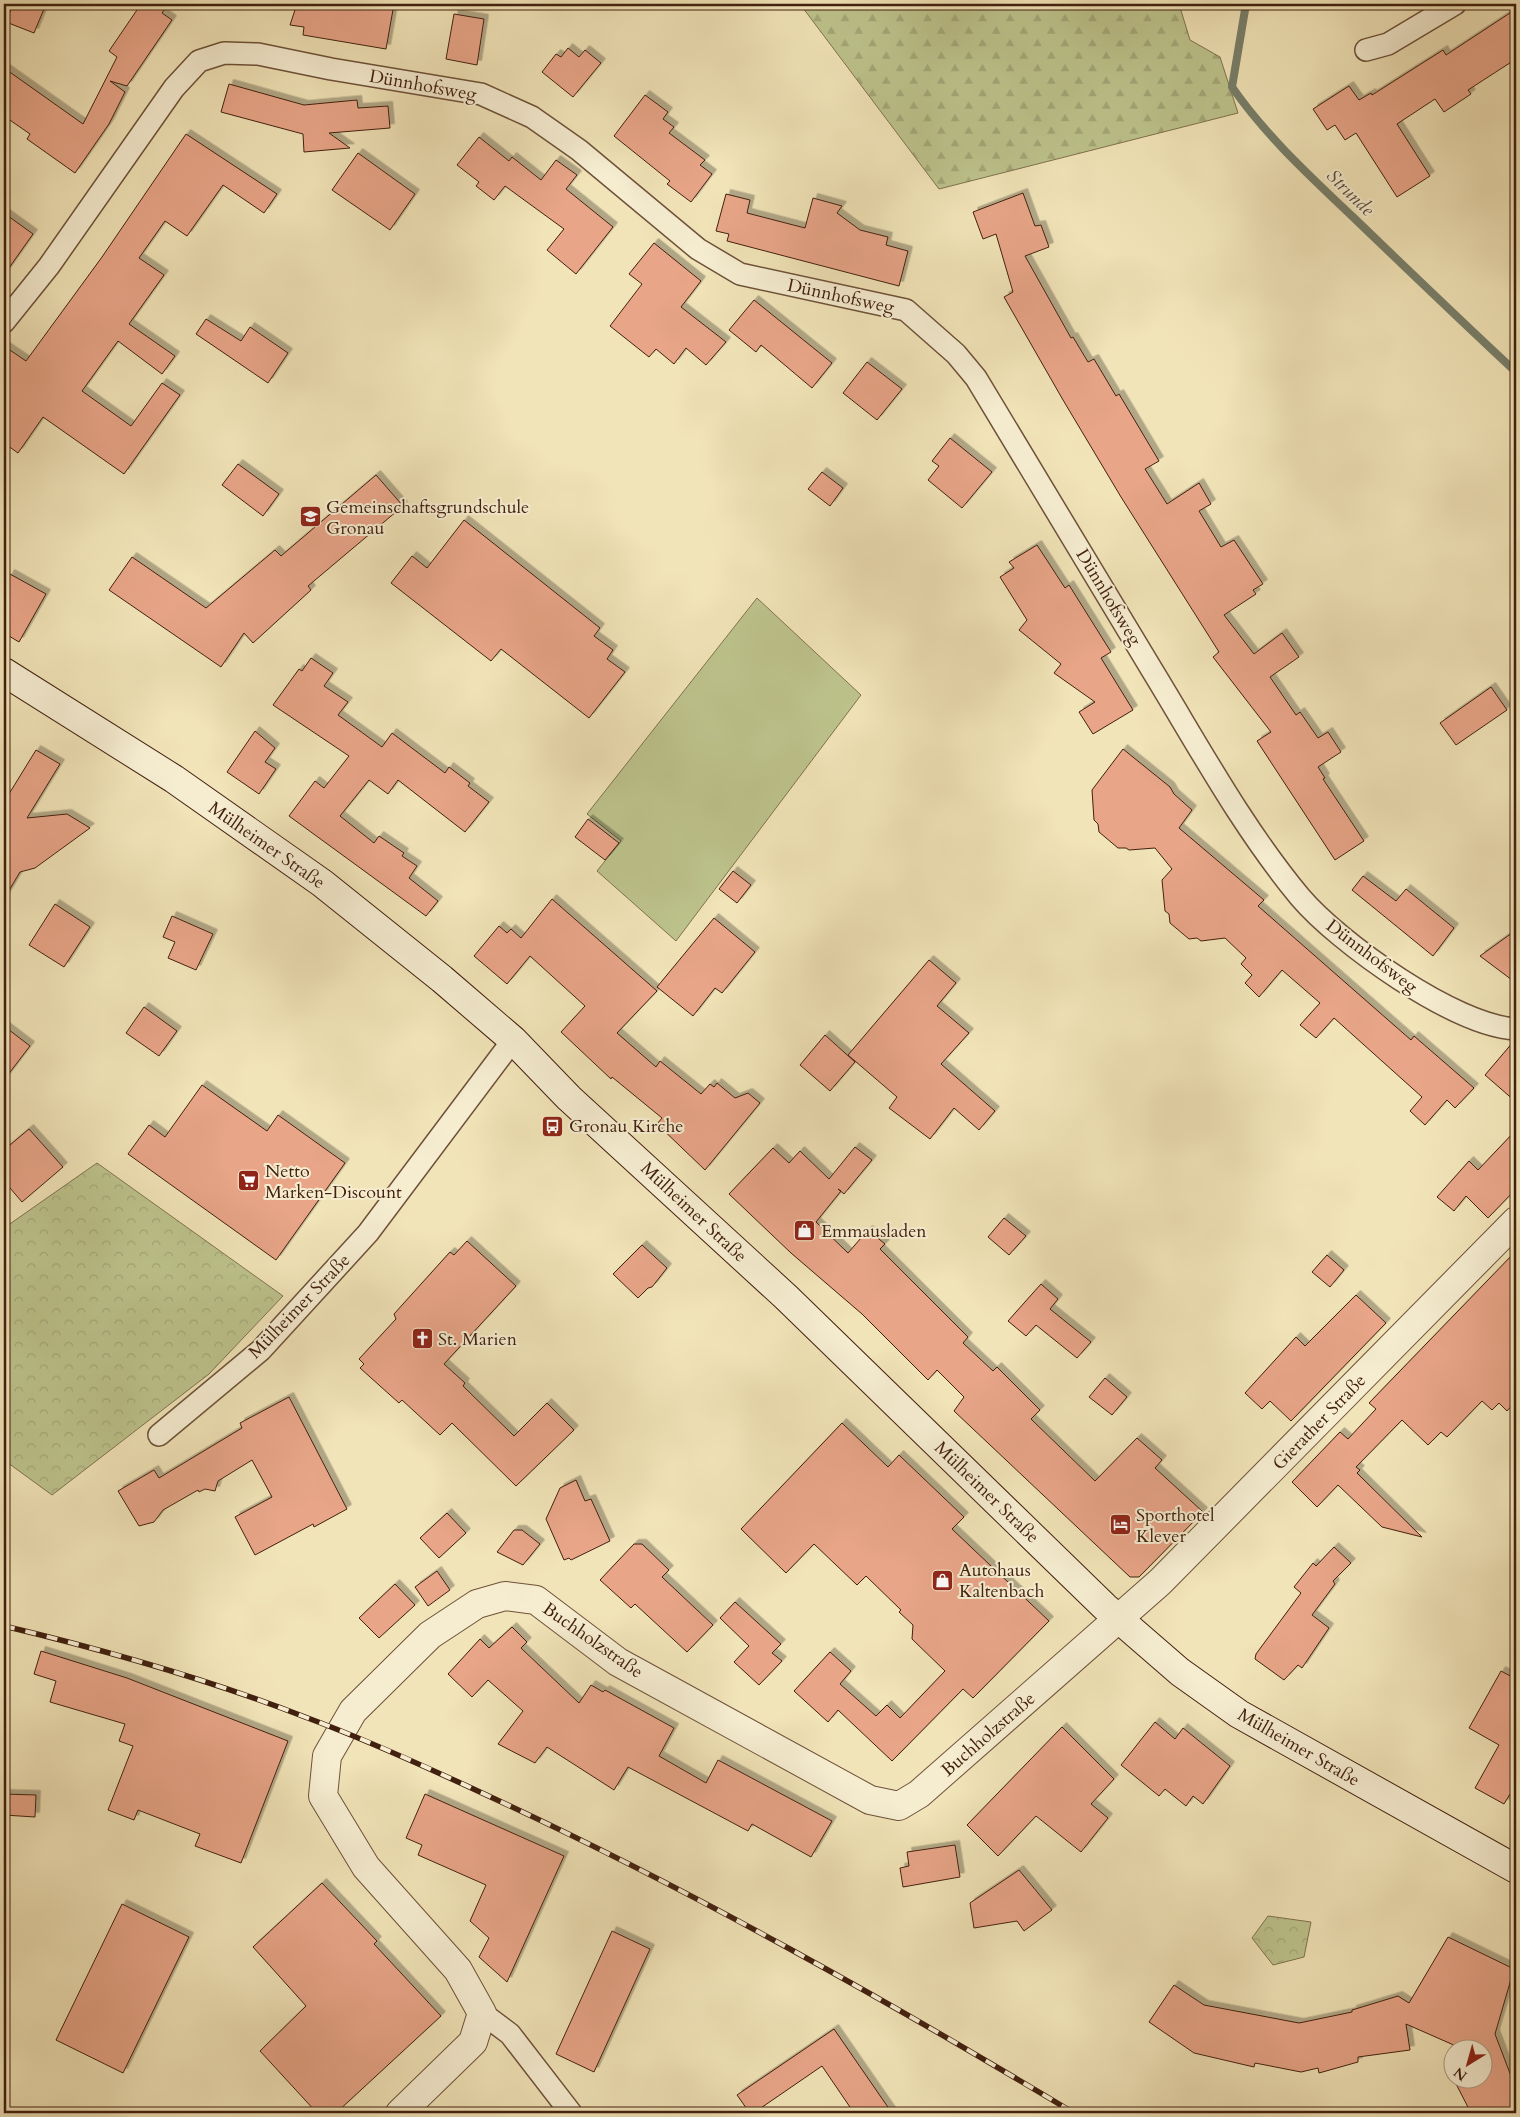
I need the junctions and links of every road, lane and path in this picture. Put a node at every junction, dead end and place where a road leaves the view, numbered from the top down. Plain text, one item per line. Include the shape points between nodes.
1 (1455, 4) edge
2 (1366, 50) dead end
3 (4, 322) edge
4 (4, 672) edge
5 (1516, 1029) edge
6 (513, 1040) junction
7 (1516, 1221) edge
8 (159, 1435) dead end
9 (1119, 1619) junction
10 (1516, 1869) edge
11 (482, 2013) junction
12 (400, 2113) edge
13 (571, 2113) edge

1 - 2 street via 1388,44
3 - 5 street, Dünnhofsweg via 49,266 174,88 199,61 224,53 258,54 481,94 532,116 579,150 698,249 740,274 906,310 956,354 976,378 1247,828 1301,898 1337,934 1423,994 1465,1016
4 - 6 street, Mülheimer Straße via 174,778 322,883
6 - 8 street, Mülheimer Straße via 368,1233 261,1350
6 - 9 street, Mülheimer Straße via 569,1098 786,1297
7 - 9 street, Gierather Straße via 1268,1474
9 - 10 street, Mülheimer Straße via 1180,1672 1239,1714
9 - 11 street, Buchholzstraße via 919,1794 899,1806 870,1800 618,1662 536,1600 505,1596 477,1604 430,1635 352,1710 327,1756 323,1796 366,1867 458,1970
11 - 12 street via 473,2042
11 - 13 street via 510,2034

